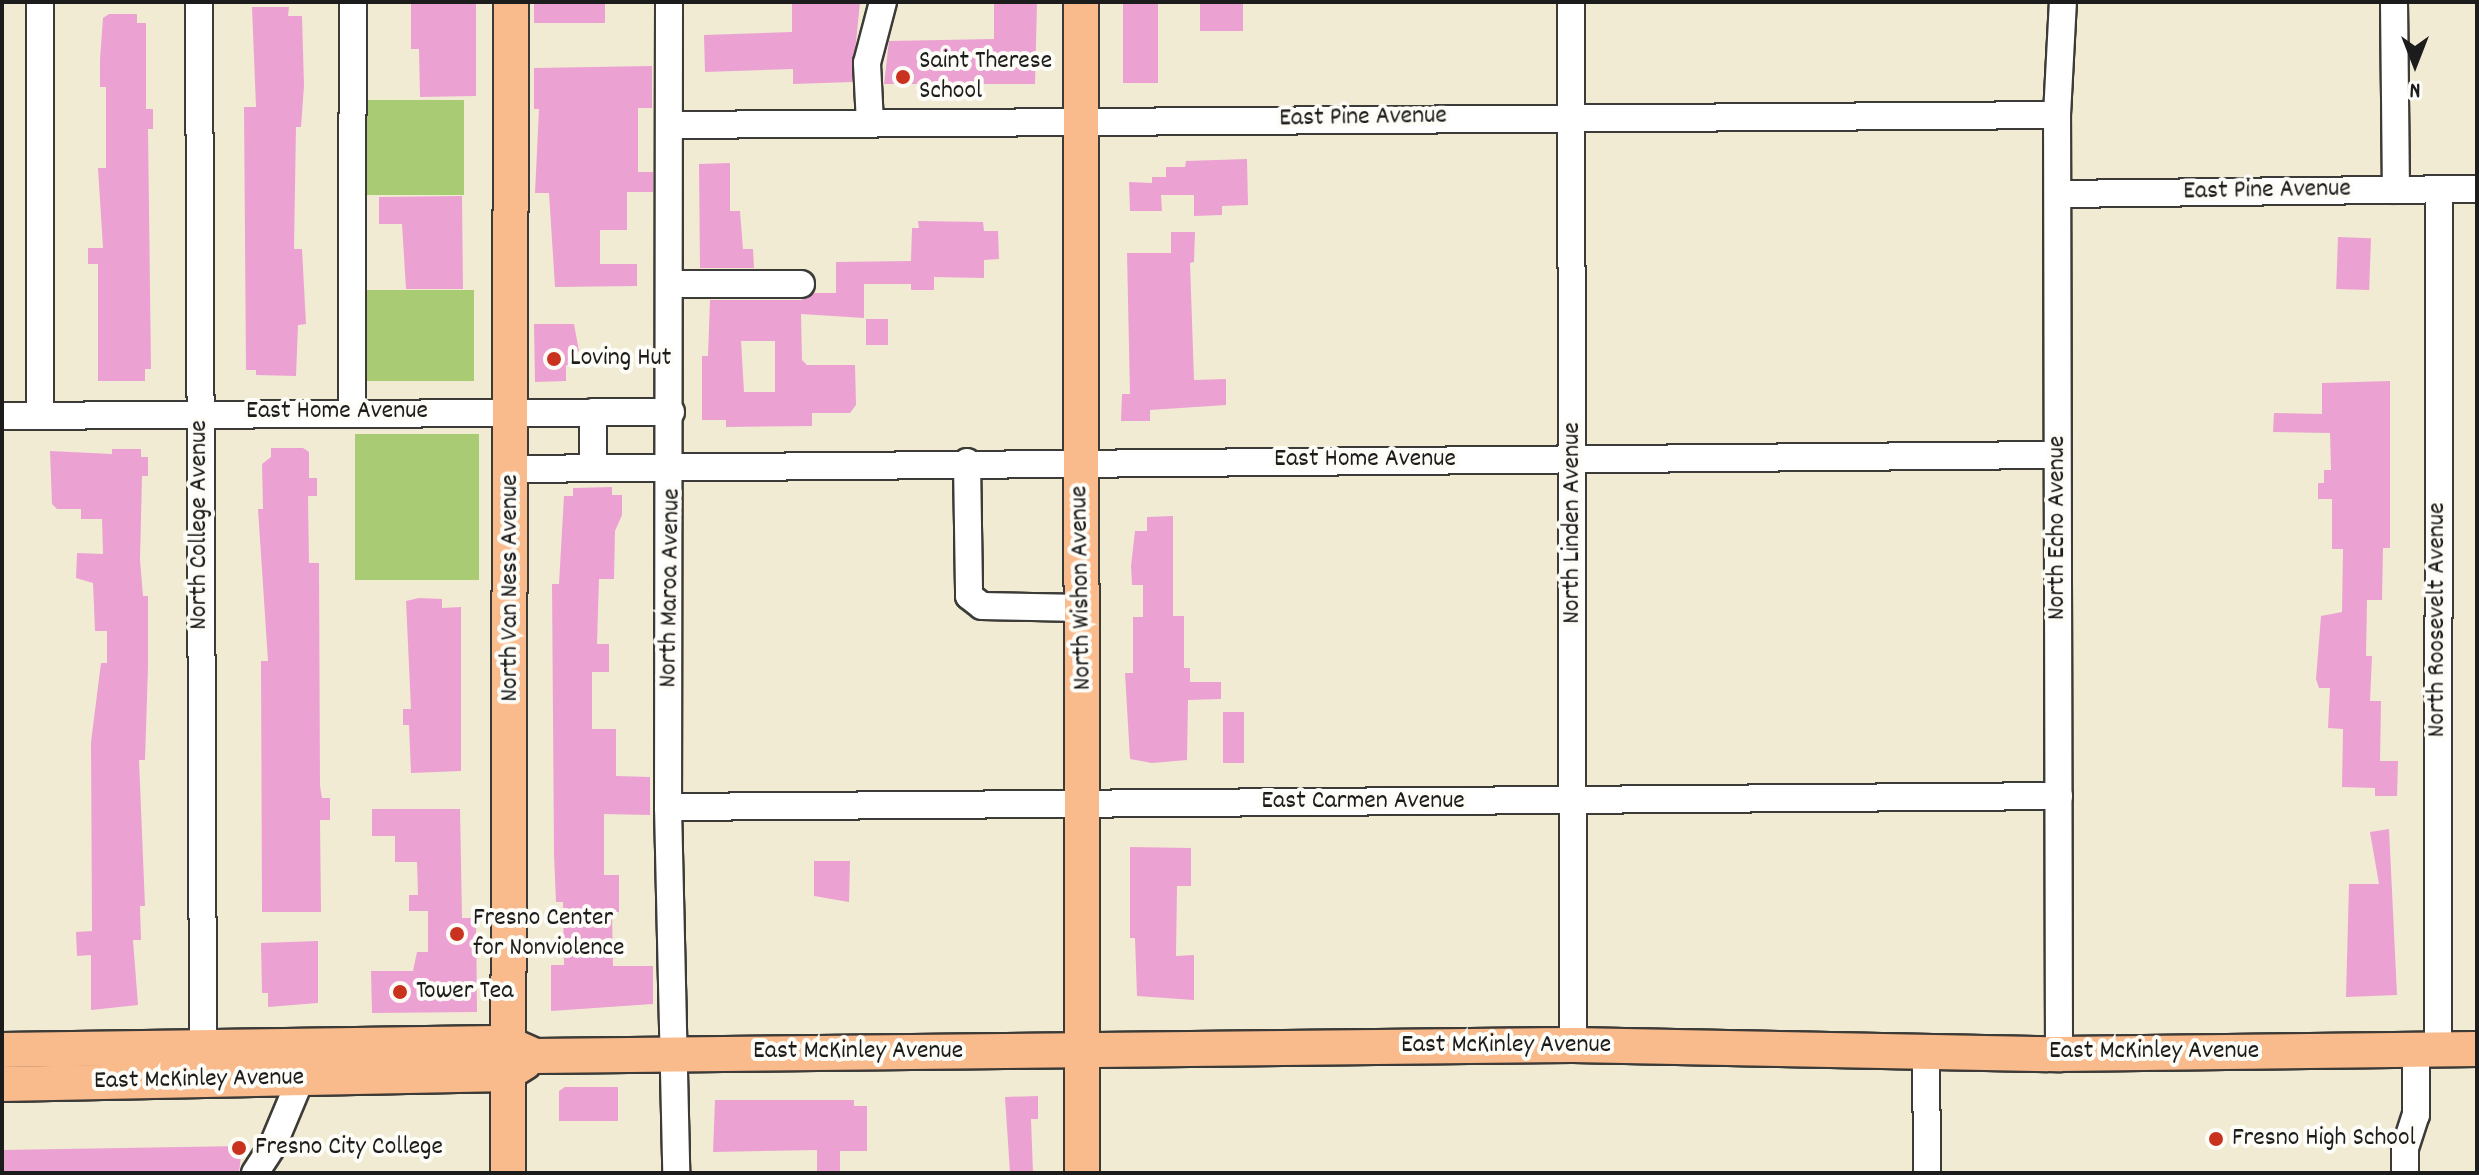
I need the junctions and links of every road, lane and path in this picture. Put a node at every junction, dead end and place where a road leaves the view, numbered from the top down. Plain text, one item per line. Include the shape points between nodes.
1 (40, 2) edge
2 (199, 2) edge
3 (353, 2) edge
4 (511, 2) edge
5 (669, 2) edge
6 (883, 2) edge
7 (1081, 2) edge
8 (1571, 2) edge
9 (2063, 2) edge
10 (2394, 2) edge
11 (2057, 115) junction
12 (1571, 116) junction
13 (1080, 120) junction
14 (870, 123) junction
15 (669, 125) junction
16 (2477, 189) edge
17 (2396, 190) junction
18 (2439, 190) junction
19 (2058, 194) junction
20 (670, 284) junction
21 (801, 284) dead end
22 (352, 412) junction
23 (512, 412) junction
24 (593, 412) junction
25 (671, 412) junction
26 (200, 413) junction
27 (2, 416) edge
28 (40, 416) junction
29 (2057, 455) junction
30 (1080, 460) junction
31 (1573, 460) junction
32 (967, 462) junction
33 (672, 466) junction
34 (593, 468) junction
35 (512, 469) junction
36 (1082, 608) junction
37 (2059, 796) junction
38 (1574, 800) junction
39 (1085, 804) junction
40 (668, 807) junction
41 (1573, 1045) junction
42 (203, 1048) junction
43 (2477, 1049) edge
44 (2, 1050) edge
45 (1081, 1050) junction
46 (2427, 1050) junction
47 (1926, 1052) junction
48 (676, 1054) junction
49 (2059, 1054) junction
50 (516, 1057) junction
51 (301, 1078) junction
52 (2, 1084) edge
53 (255, 1173) edge
54 (508, 1173) edge
55 (676, 1173) edge
56 (1082, 1173) edge
57 (1927, 1173) edge
58 (2405, 1173) edge

1 - 28 street
2 - 26 street, North College Avenue
3 - 22 street
4 - 23 main road, North Van Ness Avenue
5 - 15 street, North Maroa Avenue
6 - 14 street via 867,63
7 - 13 main road, North Wishon Avenue
8 - 12 street, North Linden Avenue
9 - 11 street, North Echo Avenue
10 - 17 street
11 - 12 street, East Pine Avenue
11 - 19 street, North Echo Avenue
12 - 13 street, East Pine Avenue
12 - 31 street, North Linden Avenue
13 - 14 street, East Pine Avenue
13 - 30 main road, North Wishon Avenue
14 - 15 street, East Pine Avenue
15 - 20 street, North Maroa Avenue
16 - 18 street, East Pine Avenue
17 - 18 street, East Pine Avenue
17 - 19 street, East Pine Avenue
18 - 46 street, North Roosevelt Avenue
19 - 29 street, North Echo Avenue
20 - 21 street
20 - 25 street, North Maroa Avenue
22 - 23 street, East Home Avenue
22 - 26 street, East Home Avenue
23 - 24 street, East Home Avenue
23 - 35 main road, North Van Ness Avenue
24 - 25 street, East Home Avenue
24 - 34 street
25 - 33 street, North Maroa Avenue
26 - 28 street, East Home Avenue
26 - 42 street, North College Avenue
27 - 28 street, East Home Avenue
29 - 31 street, East Home Avenue
29 - 37 street, North Echo Avenue
30 - 31 street, East Home Avenue
30 - 32 street, East Home Avenue
30 - 36 main road, North Wishon Avenue
31 - 38 street, North Linden Avenue
32 - 33 street, East Home Avenue
32 - 36 street via 969,596 982,606
33 - 34 street, East Home Avenue
33 - 40 street, North Maroa Avenue
34 - 35 street, East Home Avenue
35 - 50 main road, North Van Ness Avenue
36 - 39 main road, North Wishon Avenue
37 - 38 street, East Carmen Avenue
37 - 49 street, North Echo Avenue
38 - 39 street, East Carmen Avenue
38 - 41 street, North Linden Avenue
39 - 40 street, East Carmen Avenue
39 - 45 main road, North Wishon Avenue
40 - 48 street, North Maroa Avenue
41 - 45 main road, East McKinley Avenue
41 - 47 main road, East McKinley Avenue
42 - 44 main road, East McKinley Avenue
42 - 50 main road, East McKinley Avenue
43 - 46 main road, East McKinley Avenue
45 - 48 main road, East McKinley Avenue
45 - 56 main road, North Wishon Avenue
46 - 49 main road, East McKinley Avenue
46 - 58 street, North Roosevelt Avenue via 2405,1148
47 - 49 main road, East McKinley Avenue
47 - 57 street
48 - 50 main road, East McKinley Avenue
48 - 55 street, North Maroa Avenue
50 - 51 main road, East McKinley Avenue
50 - 54 main road, North Van Ness Avenue
51 - 52 main road, East McKinley Avenue
51 - 53 street

